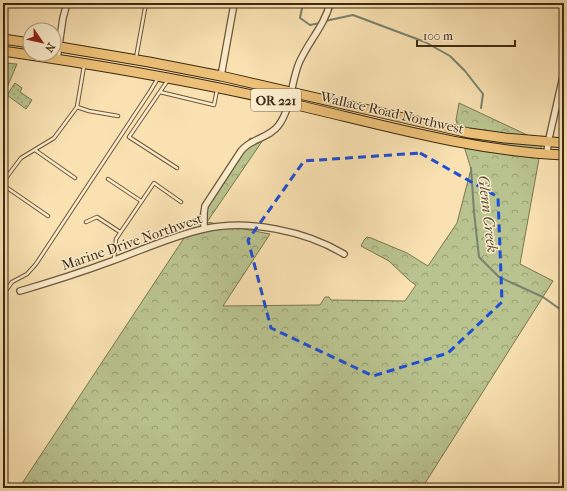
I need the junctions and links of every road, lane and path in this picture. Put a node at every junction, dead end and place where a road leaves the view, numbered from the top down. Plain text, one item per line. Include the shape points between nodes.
1 (67, 3) edge
2 (146, 3) edge
3 (330, 3) edge
4 (234, 4) edge
5 (62, 23) edge
6 (3, 39) edge
7 (22, 42) edge
8 (62, 48) edge
9 (3, 51) edge
10 (22, 54) edge
11 (62, 60) edge
12 (136, 60) junction
13 (84, 63) junction
14 (564, 72) edge
15 (159, 76) junction
16 (221, 76) junction
17 (170, 78) junction
18 (218, 87) junction
19 (160, 92) junction
20 (291, 92) junction
21 (288, 103) junction
22 (77, 107) junction
23 (118, 116) dead end
24 (548, 143) junction
25 (564, 143) edge
26 (35, 150) junction
27 (547, 154) junction
28 (564, 155) edge
29 (177, 168) dead end
30 (75, 178) dead end
31 (108, 179) dead end
32 (3, 182) edge
33 (3, 185) edge
34 (141, 201) junction
35 (181, 202) dead end
36 (48, 216) dead end
37 (86, 222) dead end
38 (204, 229) junction
39 (120, 232) junction
40 (344, 254) dead end
41 (114, 261) junction
42 (20, 290) dead end
43 (3, 295) edge

1 - 5 street
2 - 12 lane
3 - 20 street via 299,63
4 - 16 street
6 - 7 main road
8 - 12 main road, Wallace Road Northwest / OR 221
9 - 10 main road, Wallace Road Northwest / OR 221
11 - 13 main road, Wallace Road Northwest / OR 221
12 - 16 main road, Wallace Road Northwest / OR 221
13 - 15 main road, Wallace Road Northwest / OR 221
13 - 22 lane
14 - 24 street
15 - 17 main road, Wallace Road Northwest / OR 221
15 - 43 lane via 36,264 27,274 12,282
16 - 20 main road, Wallace Road Northwest / OR 221
17 - 18 main road, Wallace Road Northwest / OR 221
17 - 19 lane
18 - 19 lane via 214,105
18 - 21 main road, Wallace Road Northwest / OR 221
19 - 29 lane via 129,137
20 - 21 street
20 - 24 main road, Wallace Road Northwest / OR 221 via 469,133
21 - 27 main road, Wallace Road Northwest / OR 221 via 467,144
21 - 38 street via 280,125 268,135 245,146 222,179 205,206
22 - 23 lane
22 - 26 lane via 54,138
24 - 25 main road, Wallace Road Northwest / OR 221
24 - 27 street
26 - 30 lane
26 - 32 lane via 21,158
27 - 28 main road, Wallace Road Northwest / OR 221
31 - 34 lane
33 - 36 lane
34 - 35 lane via 154,183
34 - 39 lane
37 - 39 lane via 96,217
38 - 40 street, Marine Drive Northwest via 251,226 279,230 300,234
38 - 41 street, Marine Drive Northwest via 149,246
39 - 41 lane via 116,239
41 - 42 street, Marine Drive Northwest

